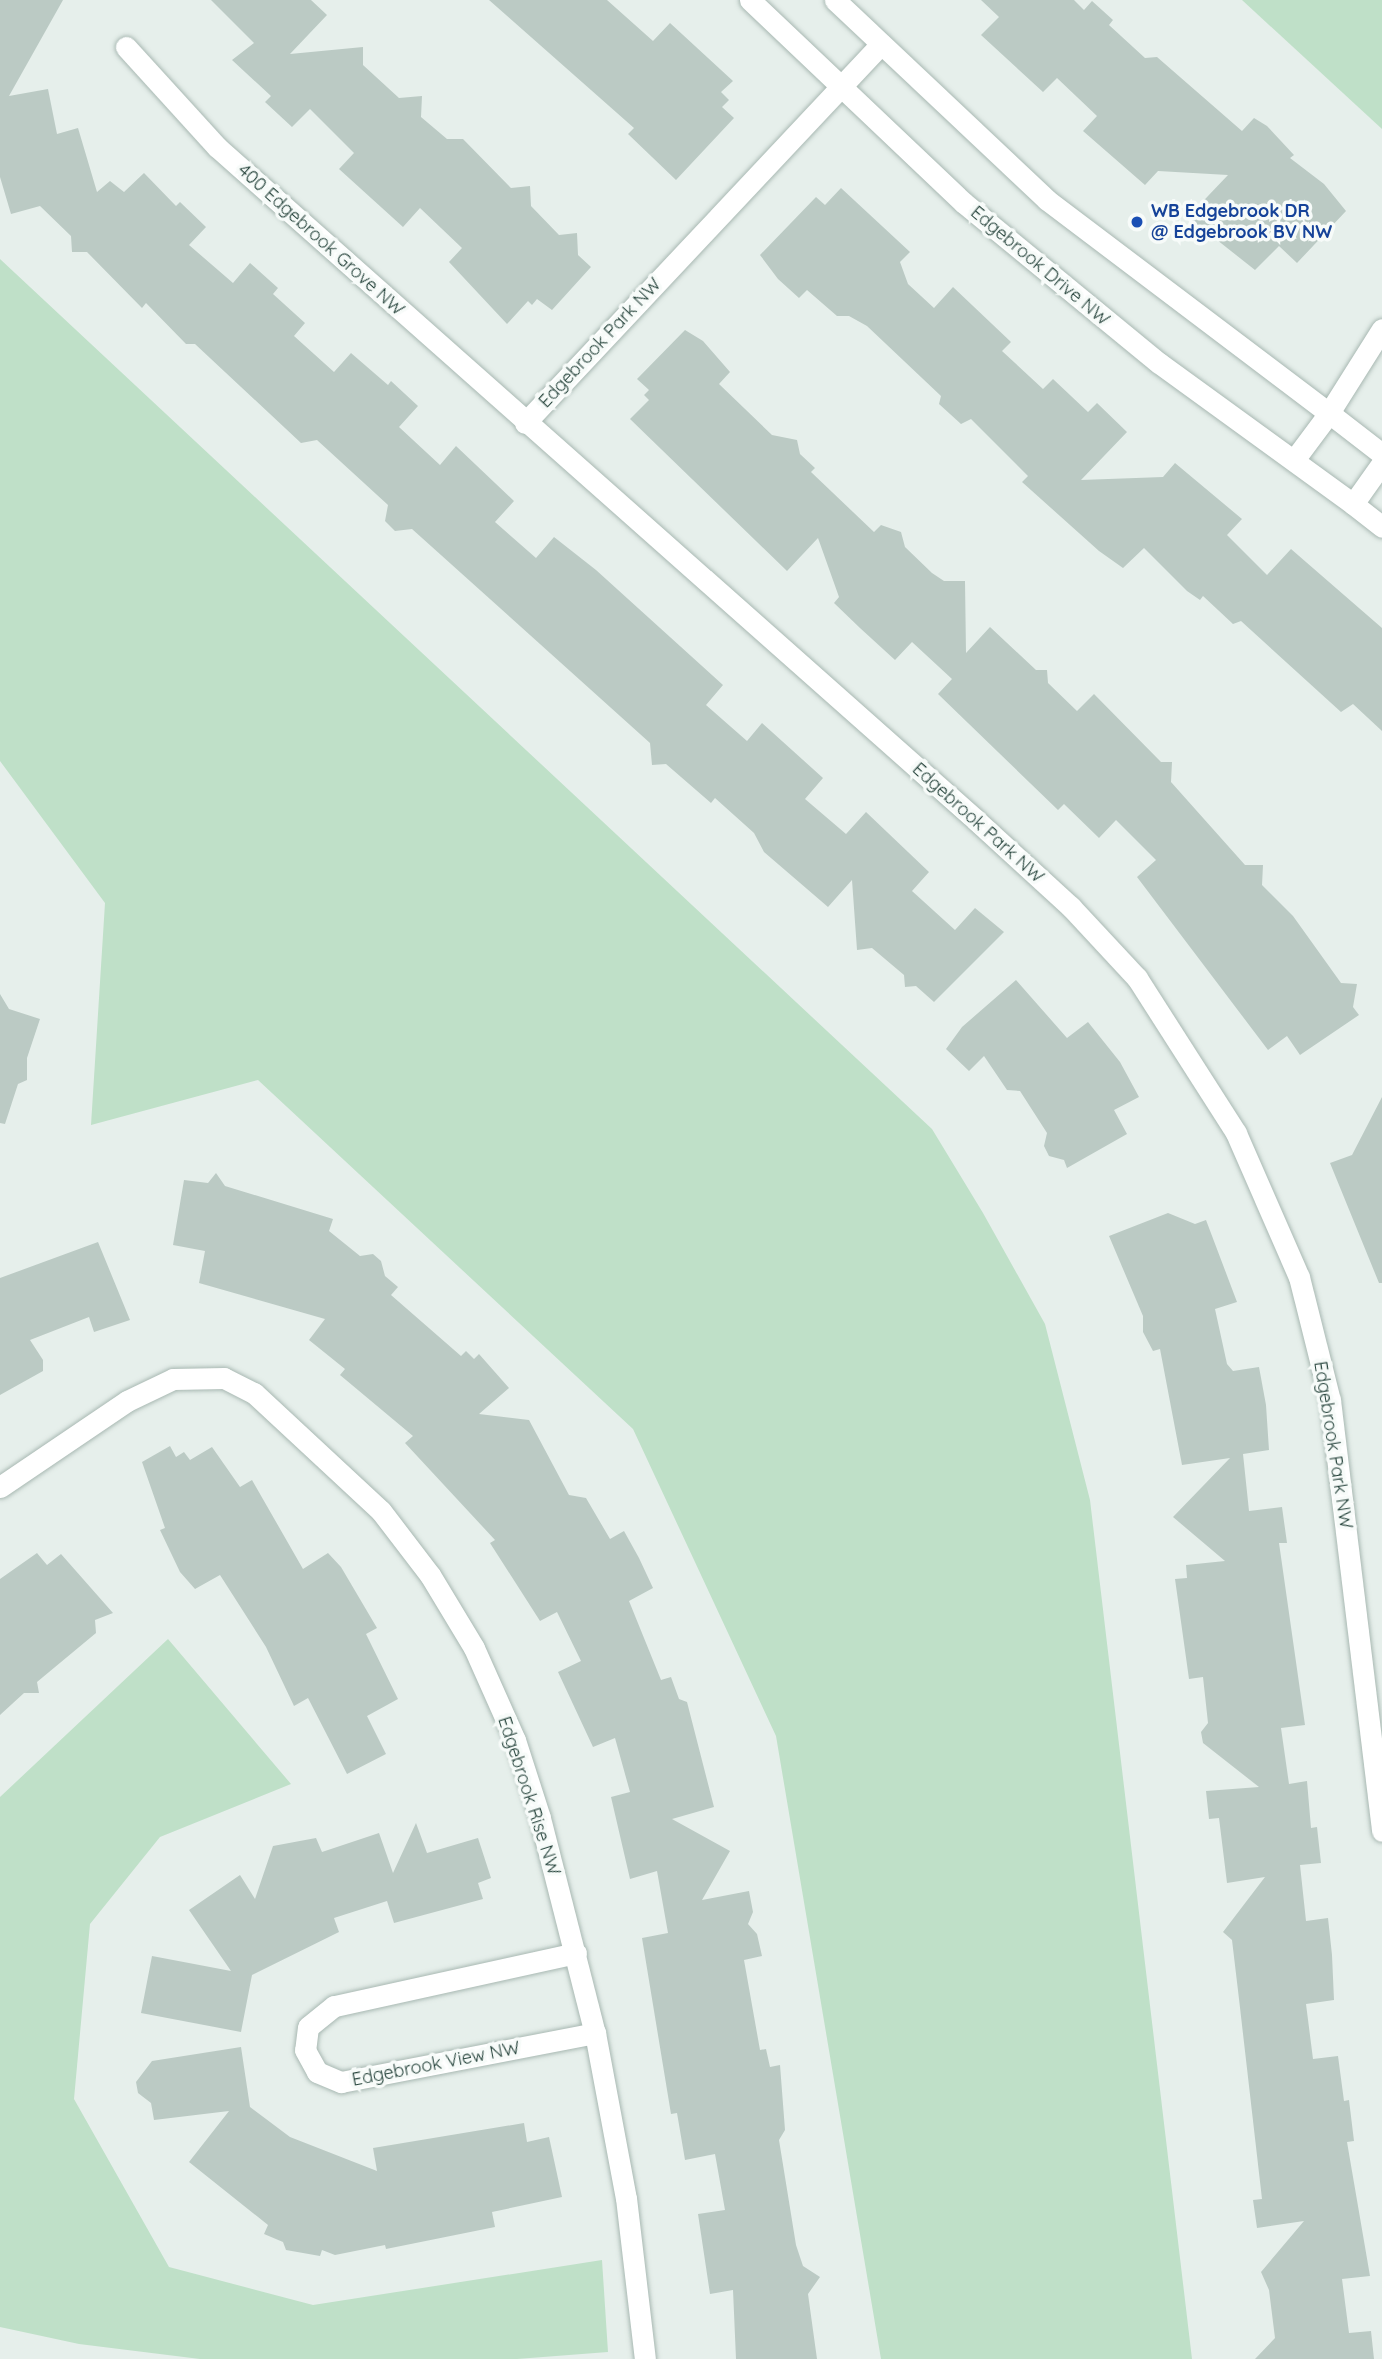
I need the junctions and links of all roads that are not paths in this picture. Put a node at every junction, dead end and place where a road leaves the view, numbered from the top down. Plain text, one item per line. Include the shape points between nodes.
1 (750, 0) edge
2 (835, 0) edge
3 (881, 44) junction
4 (126, 47) dead end
5 (842, 87) junction
6 (1382, 329) edge
7 (1329, 413) junction
8 (525, 423) junction
9 (1382, 454) edge
10 (1294, 460) junction
11 (1382, 463) edge
12 (1353, 504) junction
13 (1382, 527) edge
14 (0, 1487) edge
15 (1382, 1831) edge
16 (576, 1953) junction
17 (595, 2033) junction
18 (645, 2359) edge

1 - 5 street, Edgebrook Drive NW
2 - 3 street
3 - 5 street, Edgebrook Park NW
3 - 7 street via 1047,200
4 - 8 street, 400 Edgebrook Grove NW via 218,147
5 - 8 street, Edgebrook Park NW
5 - 10 street, Edgebrook Drive NW via 1070,294
6 - 7 street
7 - 9 street
7 - 10 street
8 - 15 street, Edgebrook Park NW via 1071,907 1137,978 1202,1074 1269,1200 1299,1277 1320,1358 1344,1506
10 - 12 street, Edgebrook Drive NW
11 - 12 street
12 - 13 street
14 - 16 street, Edgebrook Rise NW via 127,1401 173,1379 224,1378 254,1393 380,1511 430,1575 474,1648 519,1753
16 - 17 street, Edgebrook Rise NW
16 - 17 street, Edgebrook View NW via 334,2006 307,2027 304,2050 317,2073 341,2082
17 - 18 street, Edgebrook Rise NW via 626,2198

